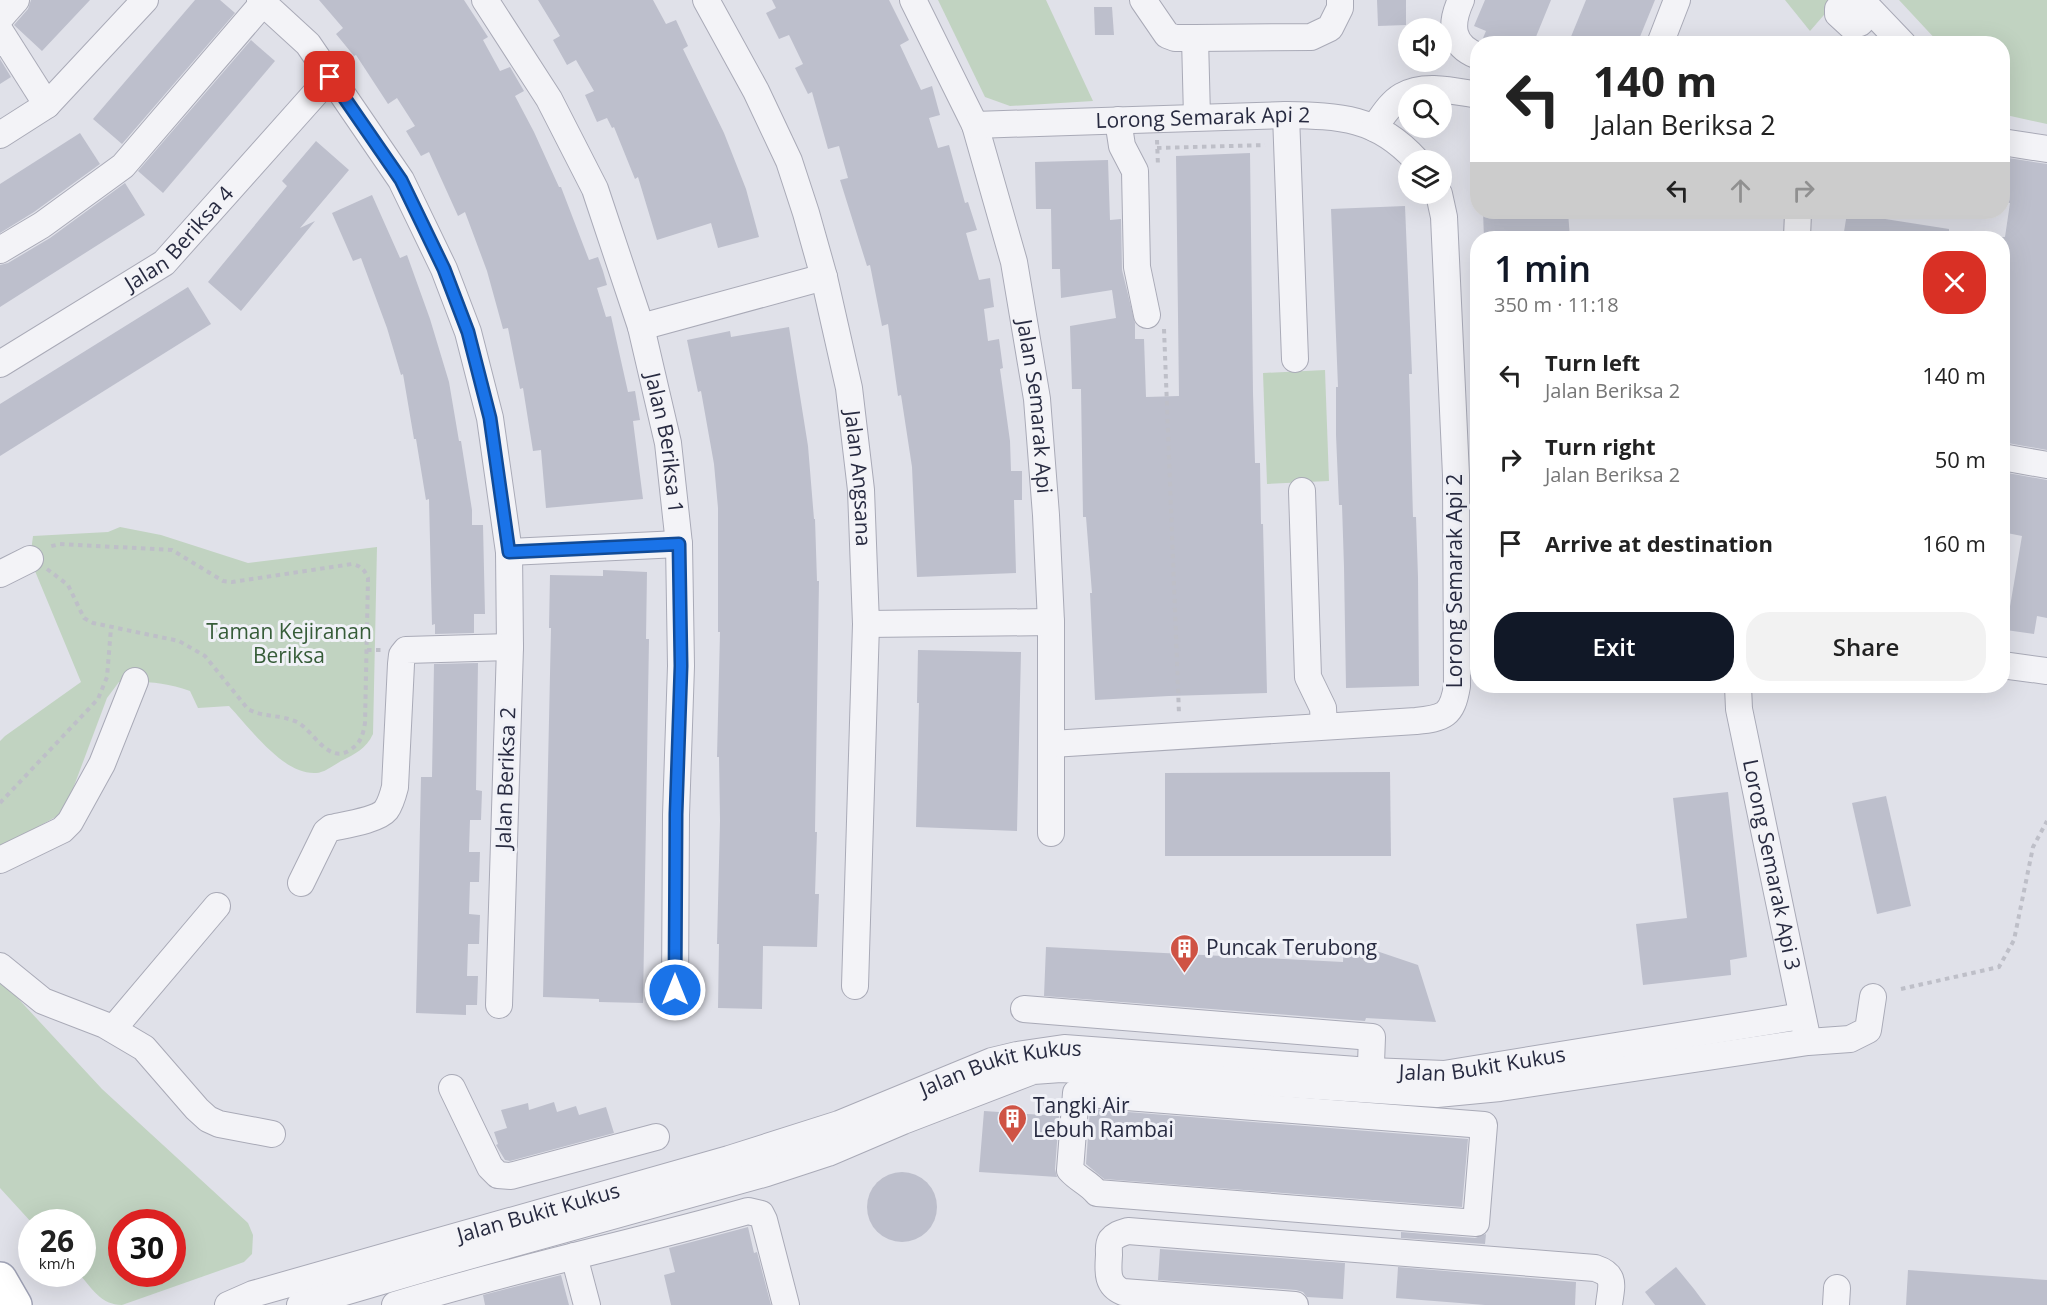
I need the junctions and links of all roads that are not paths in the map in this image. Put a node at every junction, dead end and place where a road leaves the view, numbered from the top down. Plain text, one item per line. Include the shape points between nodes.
1 (16, 0) edge
2 (145, 0) edge
3 (485, 0) edge
4 (706, 0) edge
5 (913, 0) edge
6 (1143, 0) edge
7 (1340, 0) edge
8 (1461, 0) edge
9 (1677, 0) edge
10 (1846, 0) edge
11 (262, 2) edge
12 (1866, 5) edge
13 (0, 18) edge
14 (0, 31) edge
15 (1663, 36) edge
16 (1895, 36) edge
17 (1195, 38) junction
18 (1470, 53) edge
19 (330, 77) junction
20 (1470, 94) edge
21 (47, 105) junction
22 (1286, 114) junction
23 (1197, 117) junction
24 (1118, 120) junction
25 (975, 125) junction
26 (1374, 128) junction
27 (0, 135) edge
28 (2010, 143) edge
29 (2047, 149) edge
30 (1404, 150) edge
31 (1441, 204) edge
32 (0, 250) edge
33 (824, 277) junction
34 (1156, 320) road end
35 (641, 327) junction
36 (2, 359) edge
37 (1295, 359) dead end
38 (2010, 459) edge
39 (2047, 465) edge
40 (1302, 491) dead end
41 (679, 544) junction
42 (509, 552) junction
43 (39, 558) road end
44 (0, 574) edge
45 (1051, 622) junction
46 (866, 624) junction
47 (510, 647) junction
48 (2010, 666) edge
49 (2047, 671) edge
50 (135, 681) dead end
51 (1738, 693) edge
52 (1324, 726) junction
53 (1052, 744) junction
54 (1052, 833) dead end
55 (0, 860) edge
56 (301, 883) dead end
57 (217, 906) dead end
58 (0, 966) edge
59 (855, 986) dead end
60 (675, 990) dead end
61 (1873, 997) dead end
62 (499, 1005) dead end
63 (1024, 1009) dead end
64 (1802, 1016) junction
65 (113, 1029) junction
66 (1808, 1042) junction
67 (1370, 1080) junction
68 (1315, 1085) junction
69 (452, 1088) dead end
70 (1314, 1111) junction
71 (272, 1134) dead end
72 (656, 1137) dead end
73 (605, 1151) junction
74 (616, 1204) junction
75 (437, 1254) junction
76 (574, 1256) junction
77 (0, 1279) edge
78 (451, 1297) edge
79 (15, 1305) edge
80 (228, 1305) edge
81 (300, 1305) edge
82 (395, 1305) edge
83 (586, 1305) edge
84 (786, 1305) edge
85 (1295, 1305) edge
86 (1609, 1305) edge

1 - 13 street
2 - 21 street
3 - 35 street, Jalan Beriksa 1 via 549,99 595,189
4 - 33 street, Jalan Angsana via 756,91 789,162
5 - 25 street, Jalan Semarak Api
6 - 17 street via 1167,34
7 - 17 street via 1330,28 1311,37
8 - 18 street via 1454,34
9 - 15 street
10 - 12 street via 1838,14 1851,26 1860,23
11 - 19 street, Jalan Beriksa 2 via 308,44
11 - 32 street via 123,166 42,225
12 - 16 street
14 - 21 street
17 - 23 street
19 - 36 street, Jalan Beriksa 4 via 164,263
19 - 42 street, Jalan Beriksa 2 via 401,180 444,269 468,332 490,418
20 - 26 street via 1434,89 1402,95
21 - 27 street
22 - 23 street, Lorong Semarak Api 2
22 - 26 street, Lorong Semarak Api 2 via 1330,116
22 - 37 street
23 - 24 street, Lorong Semarak Api 2
24 - 25 street, Lorong Semarak Api 2
24 - 34 street via 1122,146 1134,171 1137,267
25 - 45 street, Jalan Semarak Api via 1014,262 1037,399
26 - 30 street, Lorong Semarak Api 2
28 - 29 street
31 - 52 street, Lorong Semarak Api 2 via 1456,475 1454,703 1437,719
33 - 35 street
33 - 46 street, Jalan Angsana via 849,388 860,478
35 - 41 street, Jalan Beriksa 1 via 669,443
38 - 39 street
40 - 52 street via 1308,677 1323,708
41 - 42 street
41 - 60 street, Jalan Beriksa 1 via 681,666
42 - 47 street, Jalan Beriksa 2
43 - 44 street
45 - 46 street
45 - 53 street, Jalan Semarak Api
46 - 59 street, Jalan Angsana
47 - 56 street via 406,650 400,664 395,787 391,802 377,817 326,832
47 - 62 street, Jalan Beriksa 2
48 - 49 street
50 - 55 street via 102,765 70,822 62,830
51 - 64 street, Lorong Semarak Api 3
52 - 53 street, Lorong Semarak Api 2
53 - 54 street, Jalan Semarak Api
57 - 65 street
58 - 65 street via 43,1001
61 - 66 street, Jalan Bukit Kukus via 1868,1030 1850,1038
63 - 67 street via 1372,1037
64 - 66 street, Lorong Semarak Api 3
64 - 67 street, Jalan Bukit Kukus via 1444,1074
65 - 71 street via 144,1048 208,1119
66 - 67 street, Jalan Bukit Kukus via 1437,1094
67 - 68 street, Jalan Bukit Kukus
67 - 74 street, Jalan Bukit Kukus via 1064,1048 1037,1051 992,1061 839,1124 729,1160
68 - 70 street
68 - 74 street, Jalan Bukit Kukus via 1060,1069 1033,1071 828,1153 767,1173
69 - 73 street via 490,1167 498,1175 511,1176
70 - 70 street via 1484,1125 1476,1223 1097,1193 1070,1170 1076,1093
72 - 73 street
73 - 74 street
74 - 75 street, Jalan Bukit Kukus
75 - 78 street
75 - 80 street, Jalan Bukit Kukus via 254,1294
75 - 81 street, Jalan Bukit Kukus
76 - 78 street
76 - 83 street
76 - 84 street via 755,1211 764,1220
77 - 79 main road
78 - 82 street
85 - 86 street via 1123,1292 1110,1281 1109,1244 1119,1233 1128,1232 1595,1268 1609,1275

